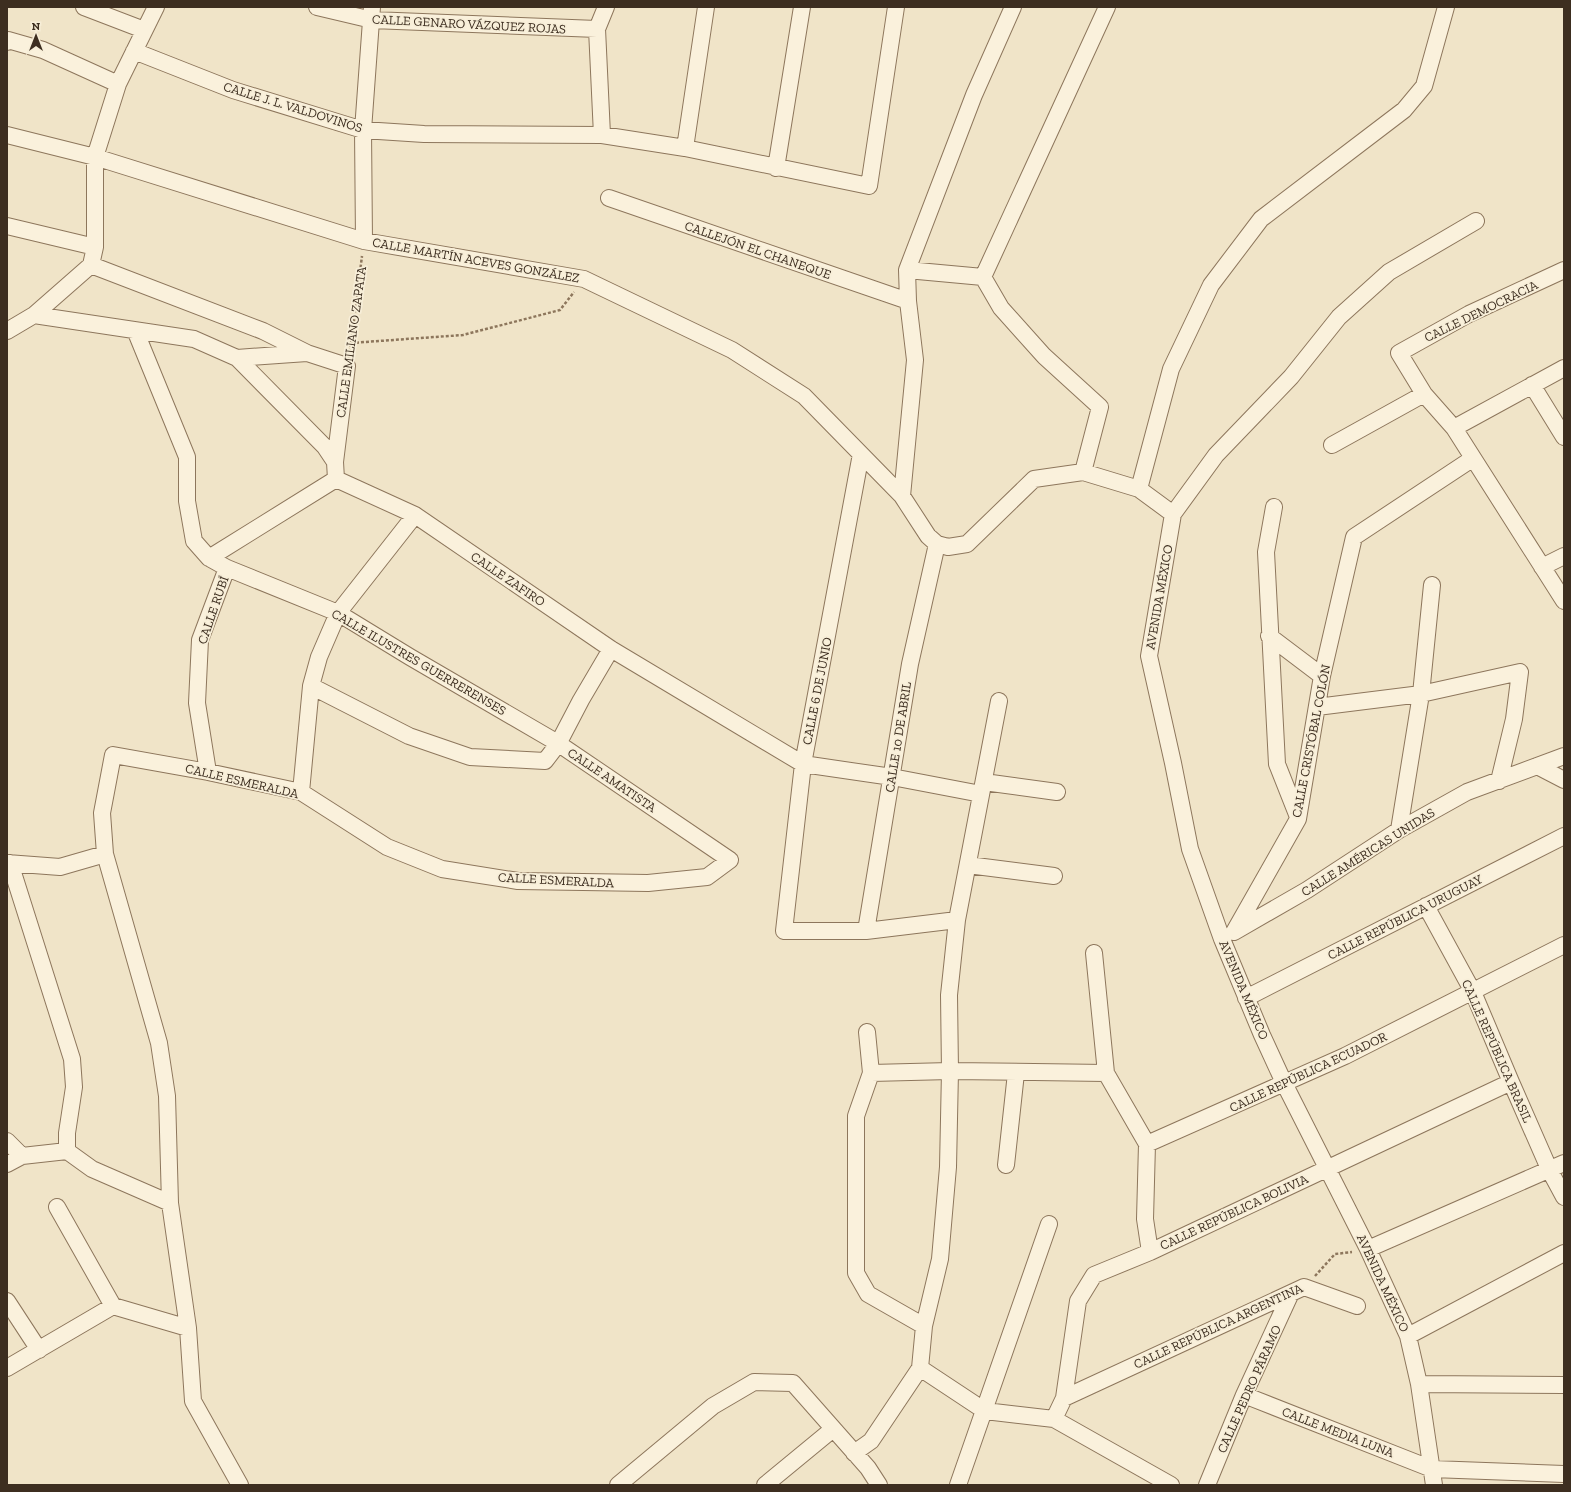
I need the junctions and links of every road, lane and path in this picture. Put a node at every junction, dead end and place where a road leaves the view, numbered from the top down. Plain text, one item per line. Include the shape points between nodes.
1 (84, 7) edge
2 (156, 7) edge
3 (317, 7) edge
4 (606, 7) edge
5 (706, 7) edge
6 (802, 7) edge
7 (896, 7) edge
8 (1014, 7) edge
9 (1107, 7) edge
10 (1446, 7) edge
11 (372, 14) edge
12 (597, 29) junction
13 (144, 30) junction
14 (7, 42) edge
15 (134, 51) junction
16 (118, 84) junction
17 (363, 130) junction
18 (7, 135) edge
19 (602, 135) junction
20 (685, 148) junction
21 (95, 157) junction
22 (776, 168) junction
23 (609, 198) dead end
24 (1476, 222) dead end
25 (7, 226) edge
26 (364, 241) junction
27 (95, 247) junction
28 (91, 265) junction
29 (907, 270) junction
30 (1564, 270) edge
31 (983, 277) junction
32 (584, 279) junction
33 (908, 301) junction
34 (34, 315) junction
35 (135, 330) junction
36 (7, 331) edge
37 (351, 342) junction
38 (307, 353) junction
39 (237, 358) junction
40 (347, 366) junction
41 (1564, 368) edge
42 (1532, 385) junction
43 (1424, 394) junction
44 (1454, 428) junction
45 (1564, 437) edge
46 (1332, 444) dead end
47 (861, 454) junction
48 (1472, 459) junction
49 (336, 462) junction
50 (1083, 472) junction
51 (336, 479) junction
52 (1139, 489) junction
53 (902, 496) junction
54 (1274, 507) dead end
55 (1173, 514) junction
56 (415, 515) junction
57 (937, 544) junction
58 (1564, 556) edge
59 (210, 558) junction
60 (1542, 567) junction
61 (227, 568) junction
62 (1432, 585) dead end
63 (1564, 601) edge
64 (338, 613) junction
65 (1269, 636) junction
66 (611, 649) junction
67 (1322, 676) junction
68 (312, 686) junction
69 (1421, 694) junction
70 (999, 701) dead end
71 (1317, 707) junction
72 (558, 744) junction
73 (1564, 756) edge
74 (803, 764) junction
75 (1537, 766) junction
76 (208, 772) junction
77 (892, 777) junction
78 (1499, 780) junction
79 (1564, 780) edge
80 (983, 788) junction
81 (301, 792) junction
82 (1057, 792) dead end
83 (1298, 819) junction
84 (1399, 830) junction
85 (1564, 836) edge
86 (105, 854) junction
87 (730, 860) joint
88 (8, 863) edge
89 (968, 865) junction
90 (1054, 876) dead end
91 (1426, 906) junction
92 (958, 920) junction
93 (866, 931) junction
94 (1228, 935) junction
95 (1564, 945) edge
96 (1094, 953) dead end
97 (1473, 992) junction
98 (1246, 998) junction
99 (867, 1032) dead end
100 (950, 1071) junction
101 (871, 1073) junction
102 (1016, 1073) junction
103 (1106, 1073) junction
104 (1511, 1082) junction
105 (1285, 1085) junction
106 (7, 1141) edge
107 (1147, 1144) junction
108 (67, 1151) junction
109 (22, 1156) junction
110 (7, 1164) edge
111 (1006, 1165) dead end
112 (1557, 1167) edge
113 (1328, 1168) junction
114 (1564, 1198) edge
115 (170, 1203) junction
116 (57, 1207) dead end
117 (1049, 1224) dead end
118 (1368, 1249) junction
119 (1150, 1252) junction
120 (1564, 1253) edge
121 (1298, 1290) junction
122 (7, 1301) edge
123 (114, 1306) junction
124 (1356, 1306) dead end
125 (924, 1326) junction
126 (188, 1328) junction
127 (1408, 1336) junction
128 (39, 1350) junction
129 (7, 1368) edge
130 (920, 1368) junction
131 (1419, 1384) junction
132 (1564, 1385) edge
133 (1244, 1395) junction
134 (1064, 1398) junction
135 (985, 1411) junction
136 (1054, 1419) junction
137 (833, 1429) junction
138 (854, 1452) junction
139 (1432, 1469) junction
140 (1564, 1474) edge
141 (240, 1485) edge
142 (618, 1485) edge
143 (764, 1485) edge
144 (879, 1485) edge
145 (958, 1485) edge
146 (1171, 1485) edge
147 (1207, 1485) edge
148 (1434, 1485) edge

1 - 13 street
2 - 13 street
3 - 11 street, CALLE GENARO VÁZQUEZ ROJAS
4 - 12 street
5 - 20 street
6 - 22 street
7 - 22 street, CALLE J. L. VALDOVINOS via 869,186
8 - 29 street via 974,95
9 - 31 street
10 - 52 street via 1424,86 1404,110 1261,219 1211,285 1171,369
11 - 12 street, CALLE GENARO VÁZQUEZ ROJAS
11 - 17 street
12 - 19 street
13 - 15 street
14 - 16 street via 8,40 43,50
15 - 16 street
15 - 17 street, CALLE J. L. VALDOVINOS via 233,90
16 - 21 street
17 - 19 street, CALLE J. L. VALDOVINOS via 432,134
17 - 26 street
18 - 21 street, CALLE MARTÍN ACEVES GONZÁLEZ
19 - 20 street, CALLE J. L. VALDOVINOS
20 - 22 street, CALLE J. L. VALDOVINOS
21 - 26 street, CALLE MARTÍN ACEVES GONZÁLEZ
21 - 27 street
23 - 33 street, CALLEJÓN EL CHANEQUE
24 - 55 street via 1389,272 1339,317 1291,377 1216,455
25 - 27 street
26 - 32 street, CALLE MARTÍN ACEVES GONZÁLEZ
26 - 37 path, CALLE EMILIANO ZAPATA
27 - 28 street
28 - 34 street
28 - 38 street via 263,331
29 - 31 street
29 - 33 street
30 - 43 street, CALLE DEMOCRACIA via 1470,314 1399,353
31 - 50 street via 1001,308 1044,356 1100,408
32 - 37 path via 560,310 463,335
32 - 47 street, CALLE MARTÍN ACEVES GONZÁLEZ via 732,350 804,396
33 - 53 street via 915,360
34 - 35 street
34 - 36 street
35 - 39 street via 194,340
35 - 59 street, CALLE ILUSTRES GUERRERENSES via 187,458 187,501 194,541
37 - 40 path, CALLE EMILIANO ZAPATA
38 - 39 street
38 - 40 street
39 - 49 street via 325,447
40 - 49 street, CALLE EMILIANO ZAPATA
41 - 42 street
42 - 44 street
42 - 45 street
43 - 44 street
43 - 46 street
44 - 48 street
47 - 53 street, CALLE MARTÍN ACEVES GONZÁLEZ
47 - 74 street, CALLE 6 DE JUNIO
48 - 60 street
48 - 67 street, CALLE CRISTÓBAL COLÓN via 1354,537
49 - 51 street, CALLE EMILIANO ZAPATA
50 - 52 street
50 - 57 street via 1034,479 967,544 948,547
51 - 56 street, CALLE ZAFIRO
51 - 59 street
52 - 55 street
53 - 57 street, CALLE MARTÍN ACEVES GONZÁLEZ via 928,536
54 - 65 street via 1266,552
55 - 94 street, AVENIDA MÉXICO via 1149,656 1190,849
56 - 64 street
56 - 66 street, CALLE ZAFIRO
57 - 77 street, CALLE 10 DE ABRIL via 910,664
58 - 60 street
59 - 61 street, CALLE ILUSTRES GUERRERENSES
60 - 63 street
61 - 64 street, CALLE ILUSTRES GUERRERENSES
61 - 76 street, CALLE RUBÍ via 200,640 197,703
62 - 69 street
64 - 68 street via 319,658
64 - 72 street, CALLE ILUSTRES GUERRERENSES
65 - 67 street
65 - 83 street via 1277,764
66 - 72 street
66 - 74 street, CALLE ZAFIRO
67 - 71 street, CALLE CRISTÓBAL COLÓN
68 - 72 street, CALLE AMATISTA via 409,736 470,757 545,761
68 - 81 street
69 - 71 street
69 - 78 street via 1520,672 1514,719
69 - 84 street
70 - 80 street
71 - 83 street, CALLE CRISTÓBAL COLÓN
72 - 87 street, CALLE AMATISTA
73 - 75 street, CALLE AMÉRICAS UNIDAS
74 - 77 street
74 - 93 street, CALLE 6 DE JUNIO via 784,931
75 - 78 street, CALLE AMÉRICAS UNIDAS
75 - 79 street
76 - 81 street, CALLE ESMERALDA
76 - 86 street, CALLE ESMERALDA via 113,755 102,813
77 - 80 street
77 - 93 street, CALLE 10 DE ABRIL
78 - 84 street, CALLE AMÉRICAS UNIDAS via 1467,792
80 - 82 street
80 - 89 street
81 - 87 street, CALLE ESMERALDA via 387,847 442,869 518,881 648,883 707,878
83 - 94 street, CALLE CRISTÓBAL COLÓN
84 - 94 street, CALLE AMÉRICAS UNIDAS via 1307,890
85 - 91 street, CALLE REPÚBLICA URUGUAY
86 - 88 street via 60,867
86 - 115 street via 159,1043 167,1096
88 - 108 street via 72,1059 74,1087
89 - 90 street
89 - 92 street
91 - 97 street, CALLE REPÚBLICA BRASIL
91 - 98 street, CALLE REPÚBLICA URUGUAY
92 - 93 street
92 - 100 street via 949,995
94 - 98 street, AVENIDA MÉXICO
95 - 97 street, CALLE REPÚBLICA ECUADOR
96 - 103 street
97 - 104 street, CALLE REPÚBLICA BRASIL
97 - 105 street, CALLE REPÚBLICA ECUADOR
98 - 105 street, AVENIDA MÉXICO
99 - 101 street
100 - 101 street
100 - 102 street
100 - 125 street via 948,1166 940,1259
101 - 125 street via 856,1116 856,1273 868,1294
102 - 103 street
102 - 111 street
103 - 107 street
104 - 112 street, CALLE REPÚBLICA BRASIL
104 - 113 street, CALLE REPÚBLICA BOLIVIA
105 - 107 street, CALLE REPÚBLICA ECUADOR
105 - 113 street, AVENIDA MÉXICO
106 - 109 street
107 - 119 street via 1145,1219
108 - 109 street
108 - 115 street via 92,1169
109 - 110 street
112 - 114 street, CALLE REPÚBLICA BRASIL
112 - 118 street
113 - 118 street, AVENIDA MÉXICO
113 - 119 street, CALLE REPÚBLICA BOLIVIA
115 - 126 street
116 - 123 street
117 - 135 street
118 - 121 path, CALLE REPÚBLICA ARGENTINA via 1335,1254
118 - 127 street, AVENIDA MÉXICO
119 - 134 street, CALLE REPÚBLICA BOLIVIA via 1094,1275 1078,1301
120 - 127 street
121 - 124 street
121 - 133 street, CALLE PEDRO PÁRAMO
121 - 134 street, CALLE REPÚBLICA ARGENTINA
122 - 128 street
123 - 126 street
123 - 128 street
125 - 130 street
126 - 141 street via 193,1400
127 - 131 street, AVENIDA MÉXICO
128 - 129 street
130 - 135 street
130 - 138 street via 871,1441
131 - 132 street
131 - 139 street, AVENIDA MÉXICO
133 - 139 street, CALLE MEDIA LUNA
133 - 147 street, CALLE PEDRO PÁRAMO
134 - 136 street, CALLE REPÚBLICA BOLIVIA
135 - 136 street
135 - 145 street
136 - 146 street
137 - 138 street
137 - 142 street via 793,1383 754,1382 714,1406
137 - 143 street
138 - 144 street
139 - 140 street, CALLE MEDIA LUNA
139 - 148 street, AVENIDA MÉXICO

